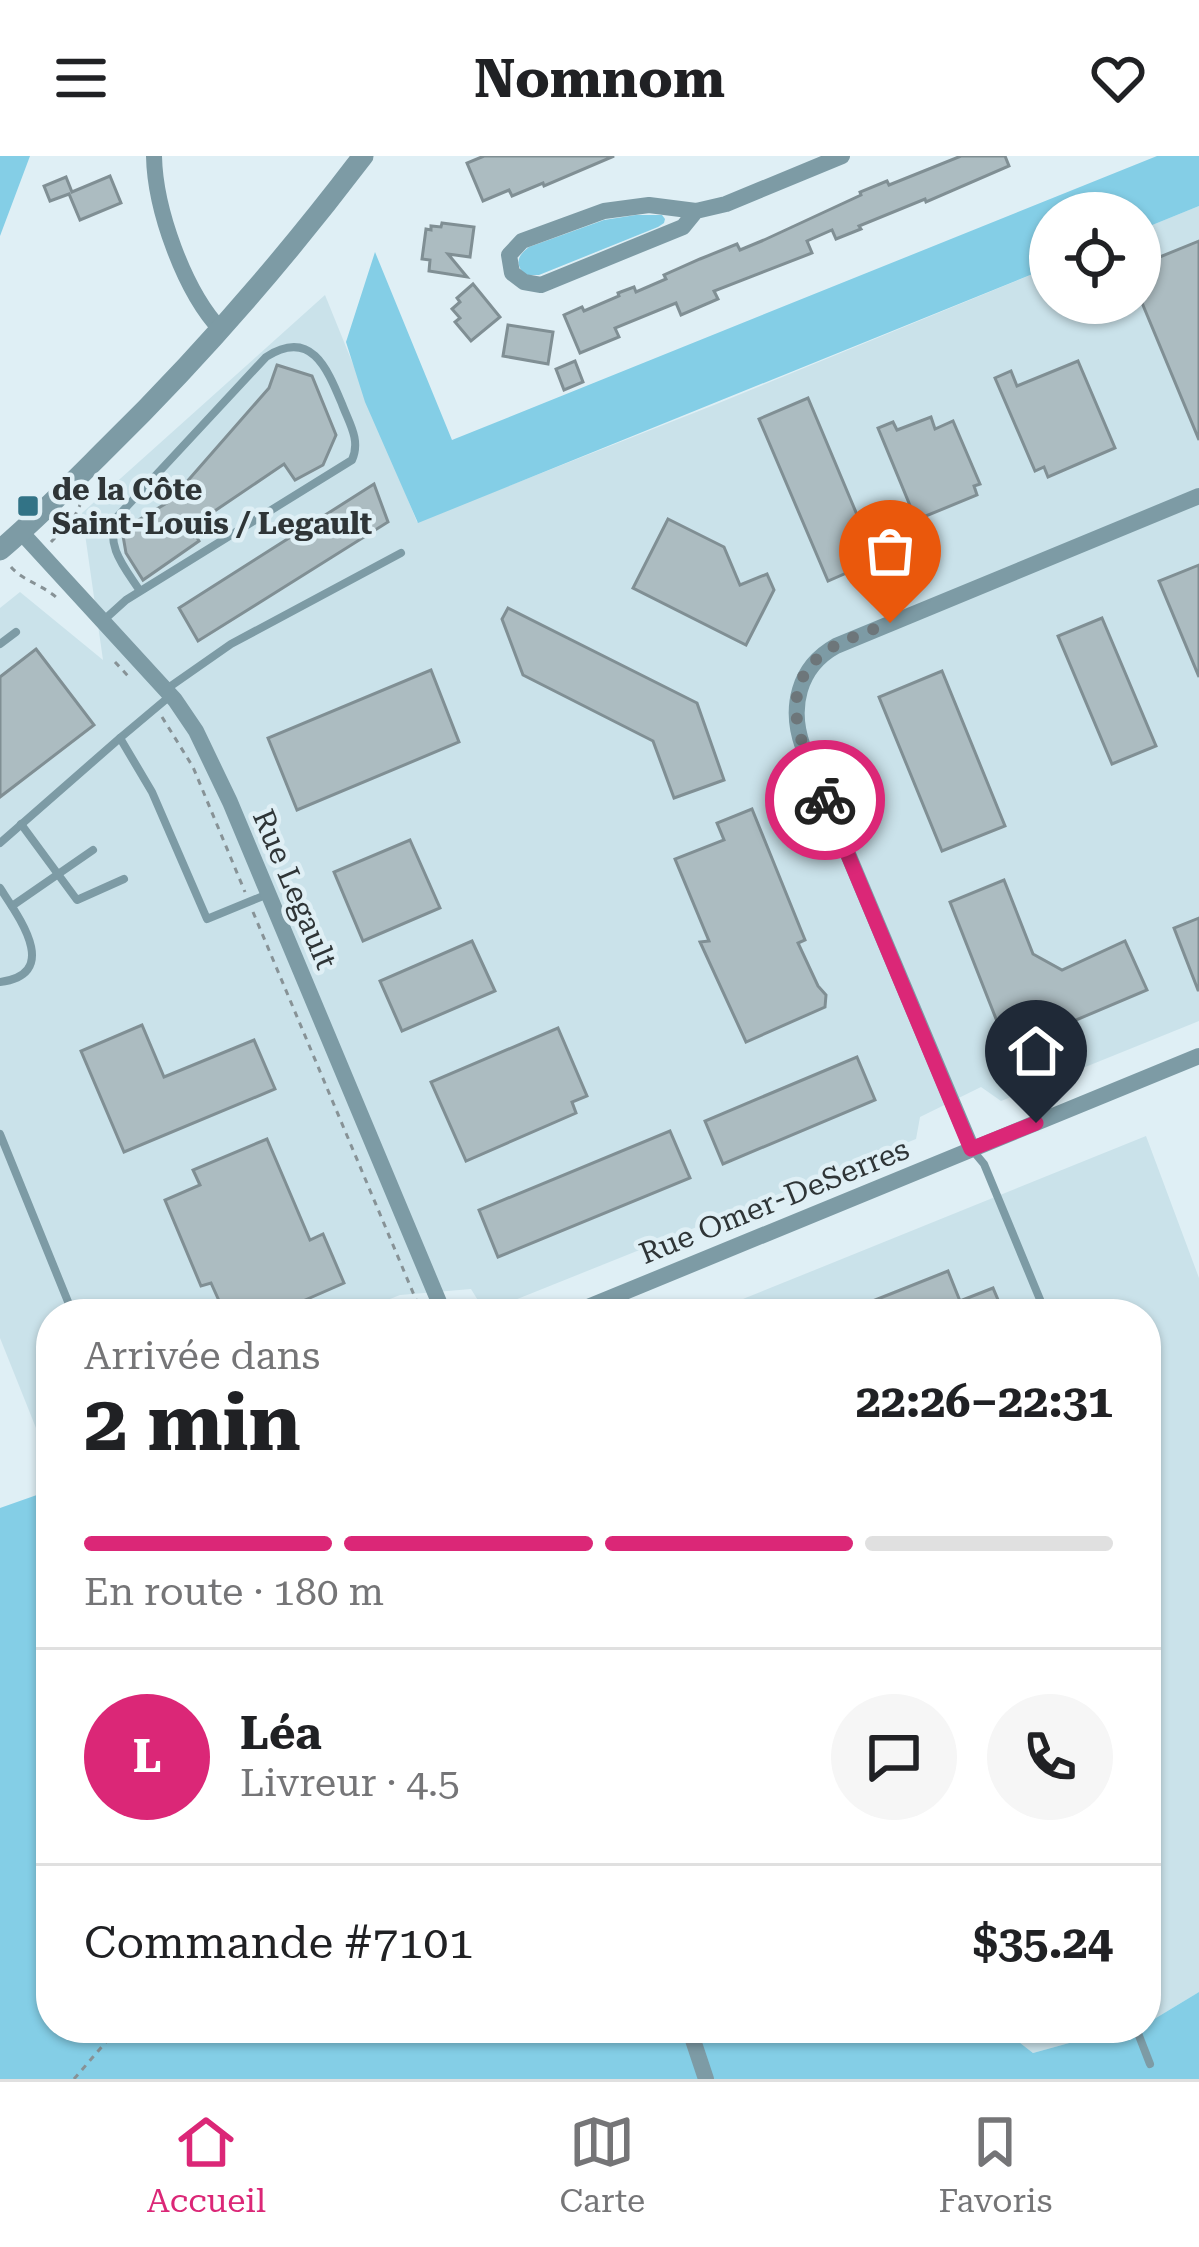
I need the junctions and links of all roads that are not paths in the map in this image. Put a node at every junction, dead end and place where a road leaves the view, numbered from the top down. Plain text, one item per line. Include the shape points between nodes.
1 (154, 156) edge
2 (363, 156) edge
3 (842, 156) edge
4 (696, 212) junction
5 (220, 330) junction
6 (1199, 496) edge
7 (21, 532) junction
8 (0, 550) edge
9 (401, 554) dead end
10 (140, 591) junction
11 (104, 620) junction
12 (16, 632) dead end
13 (0, 644) edge
14 (169, 692) junction
15 (120, 738) junction
16 (21, 824) junction
17 (0, 843) edge
18 (93, 850) dead end
19 (59, 874) junction
20 (124, 879) dead end
21 (0, 888) edge
22 (268, 894) junction
23 (12, 906) junction
24 (0, 982) edge
25 (1199, 1056) edge
26 (0, 1134) edge
27 (971, 1149) junction
28 (67, 1299) edge
29 (438, 1299) edge
30 (607, 1299) edge
31 (1040, 1299) edge
32 (694, 2043) edge
33 (1142, 2043) edge
34 (1150, 2064) dead end
35 (706, 2079) edge

1 - 5 street via 167,229
2 - 5 street
3 - 4 street
4 - 4 street via 649,205 604,211 522,241 509,255 512,273 541,284 683,226
5 - 7 street
6 - 27 street via 847,640 816,661 800,688 795,718 803,747
7 - 8 street
7 - 11 street, Rue Legault
9 - 14 lane via 231,644
10 - 10 lane via 352,460 355,437 326,368 309,351 281,348 266,357 117,517 112,542
10 - 11 lane
11 - 14 street, Rue Legault
12 - 13 lane
14 - 15 lane
14 - 22 street, Rue Legault via 201,740
15 - 16 lane
15 - 22 lane via 207,919
16 - 17 lane
16 - 19 lane
18 - 19 lane
19 - 20 lane via 77,899
19 - 23 lane
21 - 23 lane
22 - 29 street, Rue Legault
23 - 24 lane via 31,958 16,979
25 - 27 street, Rue Omer-DeSerres
26 - 28 lane
27 - 30 street, Rue Omer-DeSerres
27 - 31 lane
32 - 35 street
33 - 34 lane

